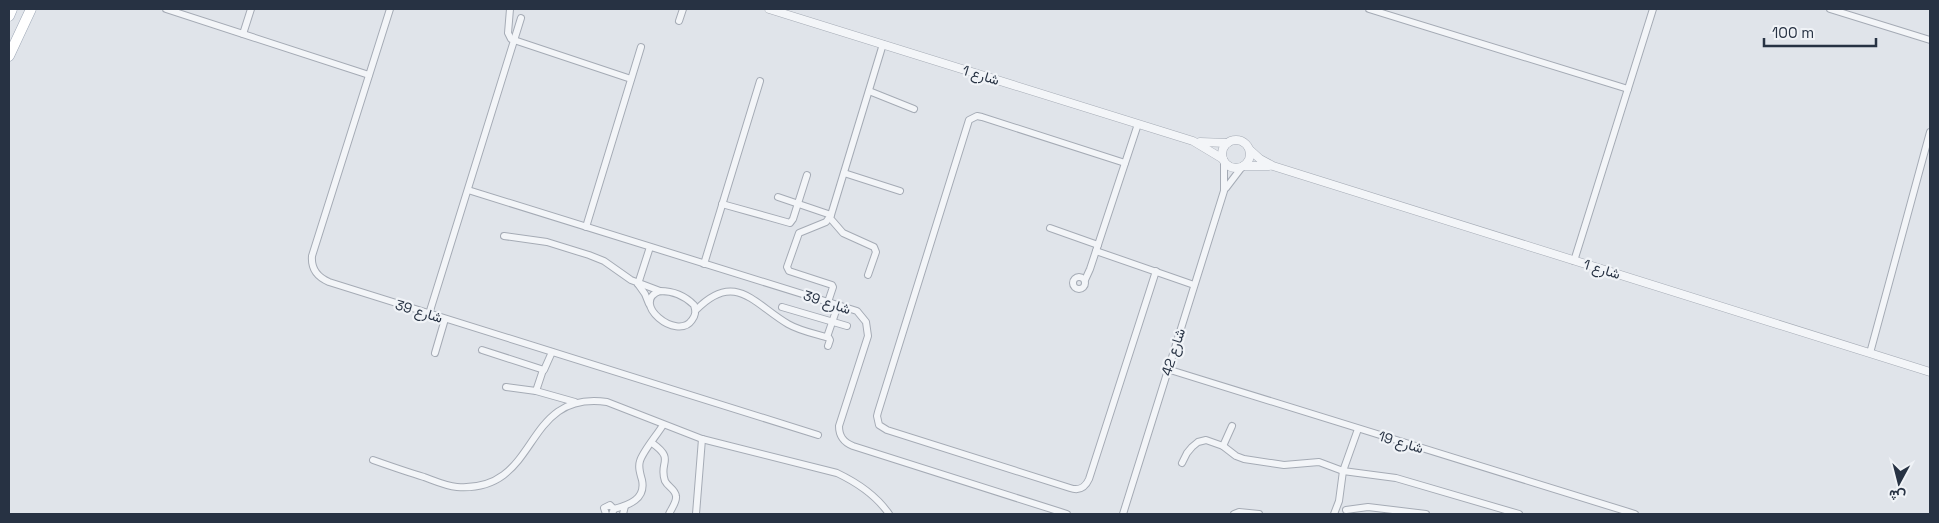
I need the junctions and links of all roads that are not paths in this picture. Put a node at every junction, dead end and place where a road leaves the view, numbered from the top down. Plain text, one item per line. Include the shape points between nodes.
1 (12, 9) edge
2 (31, 9) edge
3 (166, 9) edge
4 (251, 9) edge
5 (390, 9) edge
6 (510, 9) edge
7 (683, 9) edge
8 (769, 9) edge
9 (1369, 9) edge
10 (1653, 9) edge
11 (1830, 9) edge
12 (9, 16) edge
13 (521, 18) dead end
14 (679, 21) dead end
15 (243, 34) junction
16 (1930, 40) edge
17 (514, 41) junction
18 (883, 44) junction
19 (641, 47) dead end
20 (9, 56) edge
21 (369, 75) junction
22 (631, 80) junction
23 (760, 82) dead end
24 (1628, 89) junction
25 (869, 91) junction
26 (914, 109) dead end
27 (1138, 124) junction
28 (1930, 132) edge
29 (1193, 141) junction
30 (1227, 143) junction
31 (1250, 150) junction
32 (1223, 160) junction
33 (1125, 163) junction
34 (1243, 166) junction
35 (1273, 166) junction
36 (844, 173) junction
37 (807, 175) dead end
38 (468, 190) junction
39 (900, 191) dead end
40 (1224, 191) junction
41 (778, 197) dead end
42 (722, 204) junction
43 (798, 204) junction
44 (830, 217) junction
45 (586, 227) junction
46 (1050, 228) dead end
47 (504, 236) dead end
48 (650, 247) junction
49 (1097, 248) junction
50 (1574, 261) junction
51 (704, 264) junction
52 (1156, 271) junction
53 (868, 275) dead end
54 (1085, 280) dead end
55 (638, 284) junction
56 (1194, 284) junction
57 (660, 291) junction
58 (828, 302) junction
59 (838, 305) junction
60 (650, 306) junction
61 (782, 307) dead end
62 (696, 310) junction
63 (429, 314) junction
64 (445, 319) junction
65 (832, 322) junction
66 (847, 326) dead end
67 (827, 337) junction
68 (828, 346) dead end
69 (482, 350) dead end
70 (552, 352) junction
71 (435, 353) dead end
72 (1870, 354) junction
73 (1167, 369) junction
74 (543, 370) junction
75 (1930, 372) edge
76 (506, 387) dead end
77 (536, 391) junction
78 (576, 402) junction
79 (664, 425) junction
80 (1232, 426) dead end
81 (1358, 428) junction
82 (818, 435) dead end
83 (702, 439) junction
84 (652, 444) junction
85 (1223, 446) junction
86 (373, 460) dead end
87 (1182, 463) dead end
88 (1343, 471) junction
89 (1338, 501) junction
90 (625, 506) junction
91 (613, 512) edge
92 (1346, 512) edge
93 (605, 513) edge
94 (595, 514) edge
95 (623, 514) edge
96 (669, 514) edge
97 (696, 514) edge
98 (889, 514) edge
99 (1066, 514) edge
100 (1123, 514) edge
101 (1234, 514) edge
102 (1259, 514) edge
103 (1334, 514) edge
104 (1426, 514) edge
105 (1519, 514) edge
106 (1635, 514) edge

1 - 12 main road
2 - 20 main road
3 - 15 street
4 - 15 street
5 - 21 street
6 - 17 street via 508,33
7 - 14 street
8 - 18 street, شارع 1
9 - 24 street
10 - 24 street
11 - 16 street
13 - 17 street
15 - 21 street
17 - 22 street
17 - 38 street
18 - 25 street
18 - 27 street, شارع 1
19 - 22 street
21 - 63 street, شارع 39 via 313,252 313,267 324,280
22 - 45 street
23 - 42 street
24 - 50 street
25 - 26 street
25 - 36 street
27 - 29 street, شارع 1
27 - 33 street
28 - 72 street
29 - 30 street, شارع 1
29 - 32 street, شارع 1
30 - 31 street via 1239,140
30 - 32 street via 1223,148
31 - 34 street via 1250,157
31 - 35 street, شارع 1
32 - 34 street via 1230,167
32 - 40 street, شارع 42
33 - 49 street
33 - 52 street via 982,117 969,120 878,412 879,425 1070,488 1084,487
34 - 35 street, شارع 1
34 - 40 street, شارع 42
35 - 50 street, شارع 1
36 - 39 street
36 - 44 street
37 - 43 street
38 - 45 street, شارع 39
38 - 63 street
40 - 56 street, شارع 42
41 - 43 street
42 - 43 street via 788,224 793,220
42 - 51 street
43 - 44 street
44 - 53 street via 843,233 874,247 876,252
44 - 58 street via 826,222 799,233 787,267 790,272 832,285
45 - 48 street, شارع 39
46 - 49 street
47 - 55 street via 547,242 597,257
48 - 51 street, شارع 39
48 - 55 street
49 - 52 street
49 - 54 street
50 - 72 street, شارع 1
51 - 58 street, شارع 39
52 - 56 street
55 - 57 street
55 - 60 street
56 - 73 street, شارع 42
57 - 60 street via 652,295
57 - 62 street via 680,295
58 - 59 street, شارع 39
59 - 65 street
59 - 99 street, شارع 39 via 857,312 868,328 839,426 844,441
60 - 62 street via 660,319 677,326 691,322
61 - 65 street
62 - 67 street via 711,296 730,291 750,297 793,326
63 - 64 street, شارع 39
64 - 70 street, شارع 39
64 - 71 street
65 - 66 street
65 - 67 street
67 - 68 street via 830,339
69 - 74 street
70 - 74 street
70 - 82 street, شارع 39
72 - 75 street, شارع 1
73 - 81 street, شارع 19
73 - 100 street, شارع 42
74 - 77 street
76 - 77 street
77 - 78 street
78 - 79 street via 607,402
78 - 86 street via 551,415 521,459 492,482 456,487
79 - 83 street
79 - 84 street
80 - 85 street
81 - 88 street
81 - 106 street, شارع 19
83 - 97 street
83 - 98 street via 837,473 855,481
84 - 90 street via 640,460 640,496
84 - 96 street via 665,456 665,482 676,495
85 - 87 street via 1200,441 1186,453
85 - 88 street via 1244,459 1284,465 1319,462
88 - 89 street
88 - 105 street via 1414,482
89 - 92 street
89 - 103 street
90 - 91 street
90 - 95 street
91 - 93 street via 612,506 607,505
92 - 104 street via 1374,508
93 - 94 street
101 - 102 street

